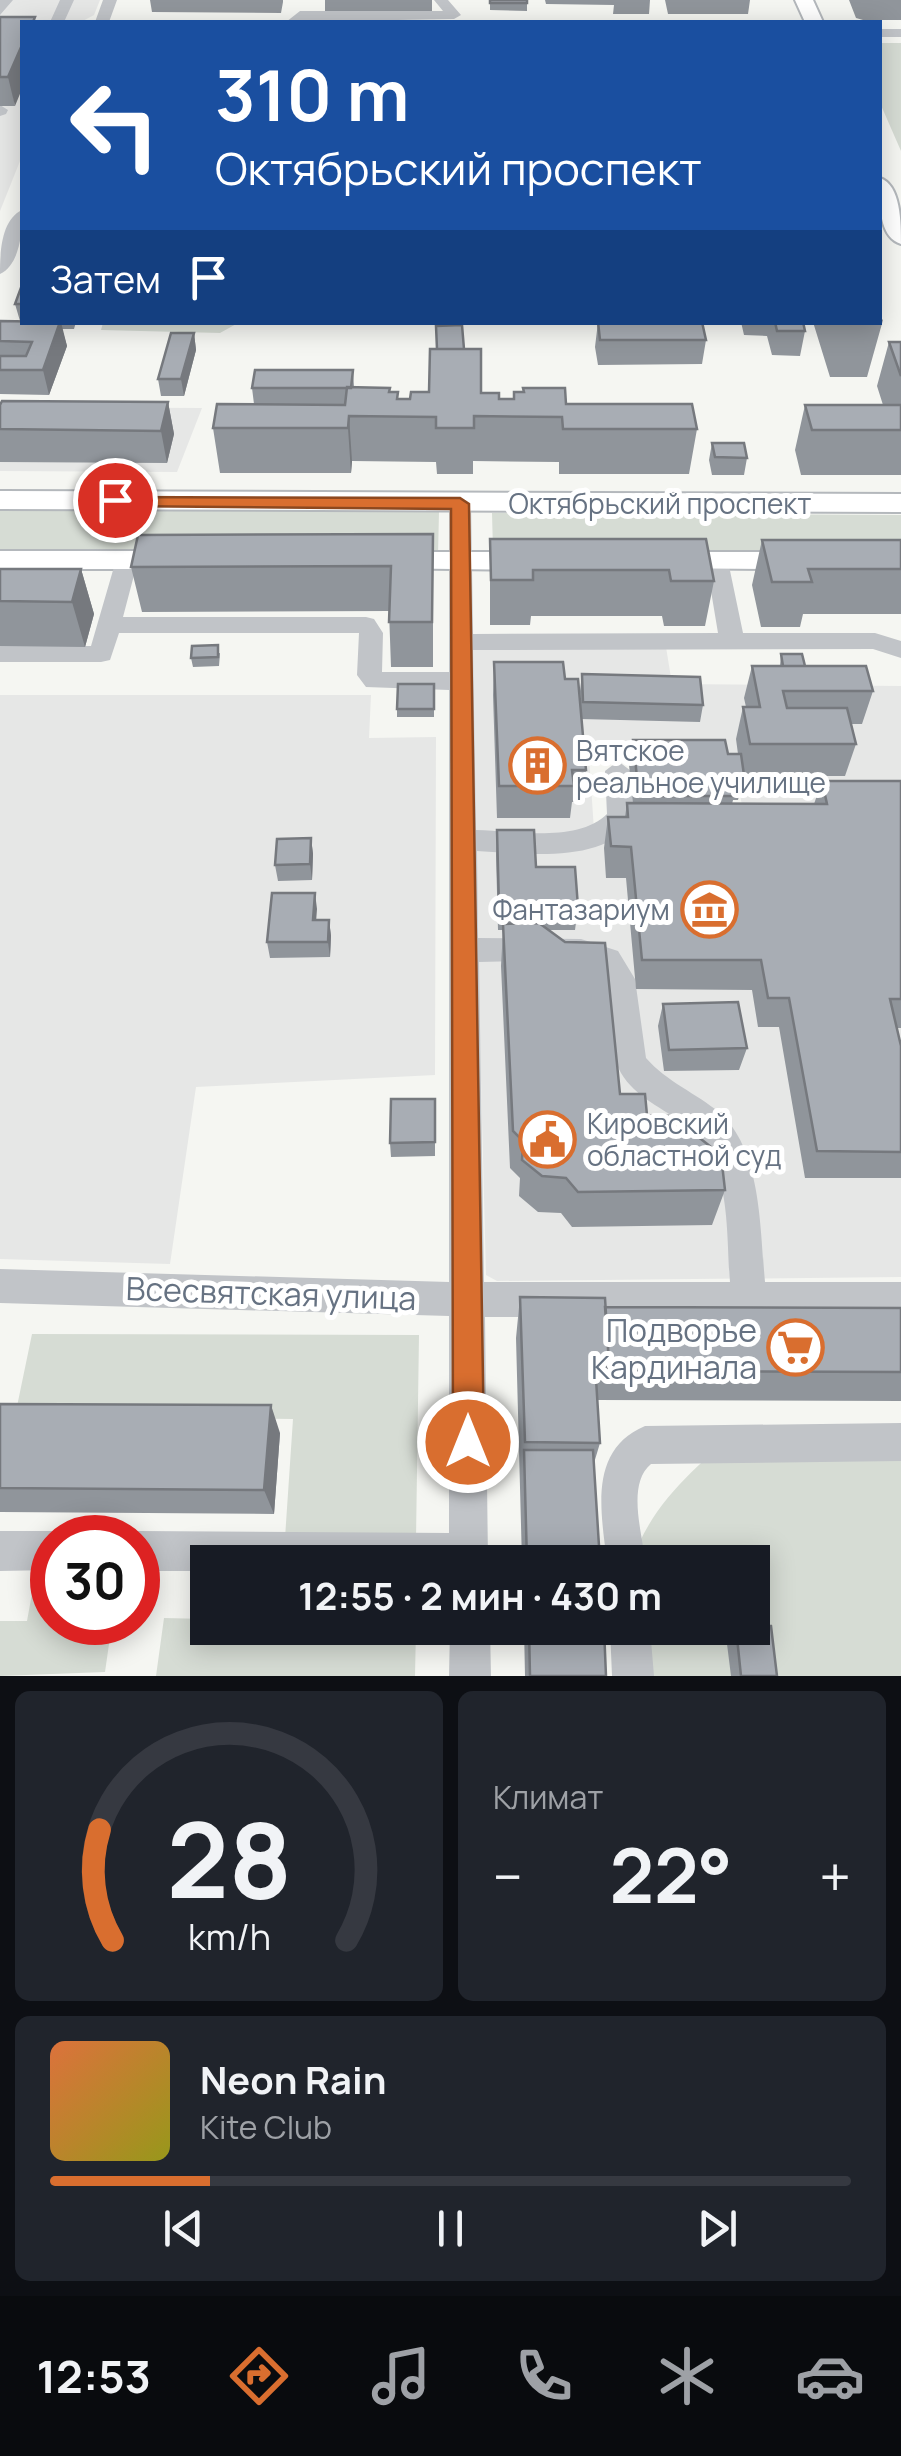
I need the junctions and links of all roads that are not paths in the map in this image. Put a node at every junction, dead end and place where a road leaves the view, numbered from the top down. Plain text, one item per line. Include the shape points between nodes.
1 (6, 0) edge
2 (310, 0) edge
3 (441, 0) edge
4 (2, 18) edge
5 (296, 19) edge
6 (882, 189) edge
7 (20, 220) edge
8 (901, 237) edge
9 (0, 269) edge
10 (0, 500) edge
11 (901, 503) edge
12 (460, 504) junction
13 (0, 560) edge
14 (128, 560) junction
15 (206, 560) edge
16 (363, 561) edge
17 (461, 561) junction
18 (559, 561) edge
19 (638, 561) edge
20 (716, 561) junction
21 (901, 562) edge
22 (112, 625) junction
23 (462, 642) junction
24 (732, 642) junction
25 (901, 650) edge
26 (0, 654) edge
27 (462, 681) junction
28 (618, 771) dead end
29 (463, 840) junction
30 (464, 950) junction
31 (0, 1286) edge
32 (468, 1299) junction
33 (749, 1299) junction
34 (900, 1302) edge
35 (901, 1442) edge
36 (469, 1545) edge
37 (625, 1545) edge
38 (0, 1551) edge
39 (30, 1551) edge
40 (160, 1551) edge
41 (190, 1552) edge
42 (470, 1645) edge
43 (631, 1645) edge
44 (470, 1676) edge
45 (633, 1676) edge

1 - 4 street
2 - 5 street
3 - 5 street via 454,15
6 - 8 main road
7 - 9 street
10 - 12 main road, Октябрьский проспект
11 - 12 main road, Октябрьский проспект
12 - 17 street
13 - 14 main road
14 - 15 main road
14 - 22 street
16 - 17 main road, Октябрьский проспект
17 - 18 main road, Октябрьский проспект
17 - 23 street
19 - 20 main road
20 - 21 main road
20 - 24 street
22 - 26 street via 101,654
22 - 27 street via 366,625 368,676 376,682
23 - 24 street
23 - 27 street
24 - 25 street via 875,641
27 - 29 street
28 - 29 street via 620,817 606,834 586,840
29 - 30 street
30 - 32 street
30 - 33 street via 586,952 614,966 634,1067 712,1127 731,1158
31 - 32 street, Всесвятская улица
32 - 33 street, Всесвятская улица
32 - 36 street
33 - 34 street, Всесвятская улица
35 - 37 street via 645,1445 630,1452 620,1470
38 - 39 street
40 - 41 street
42 - 44 street
43 - 45 street

